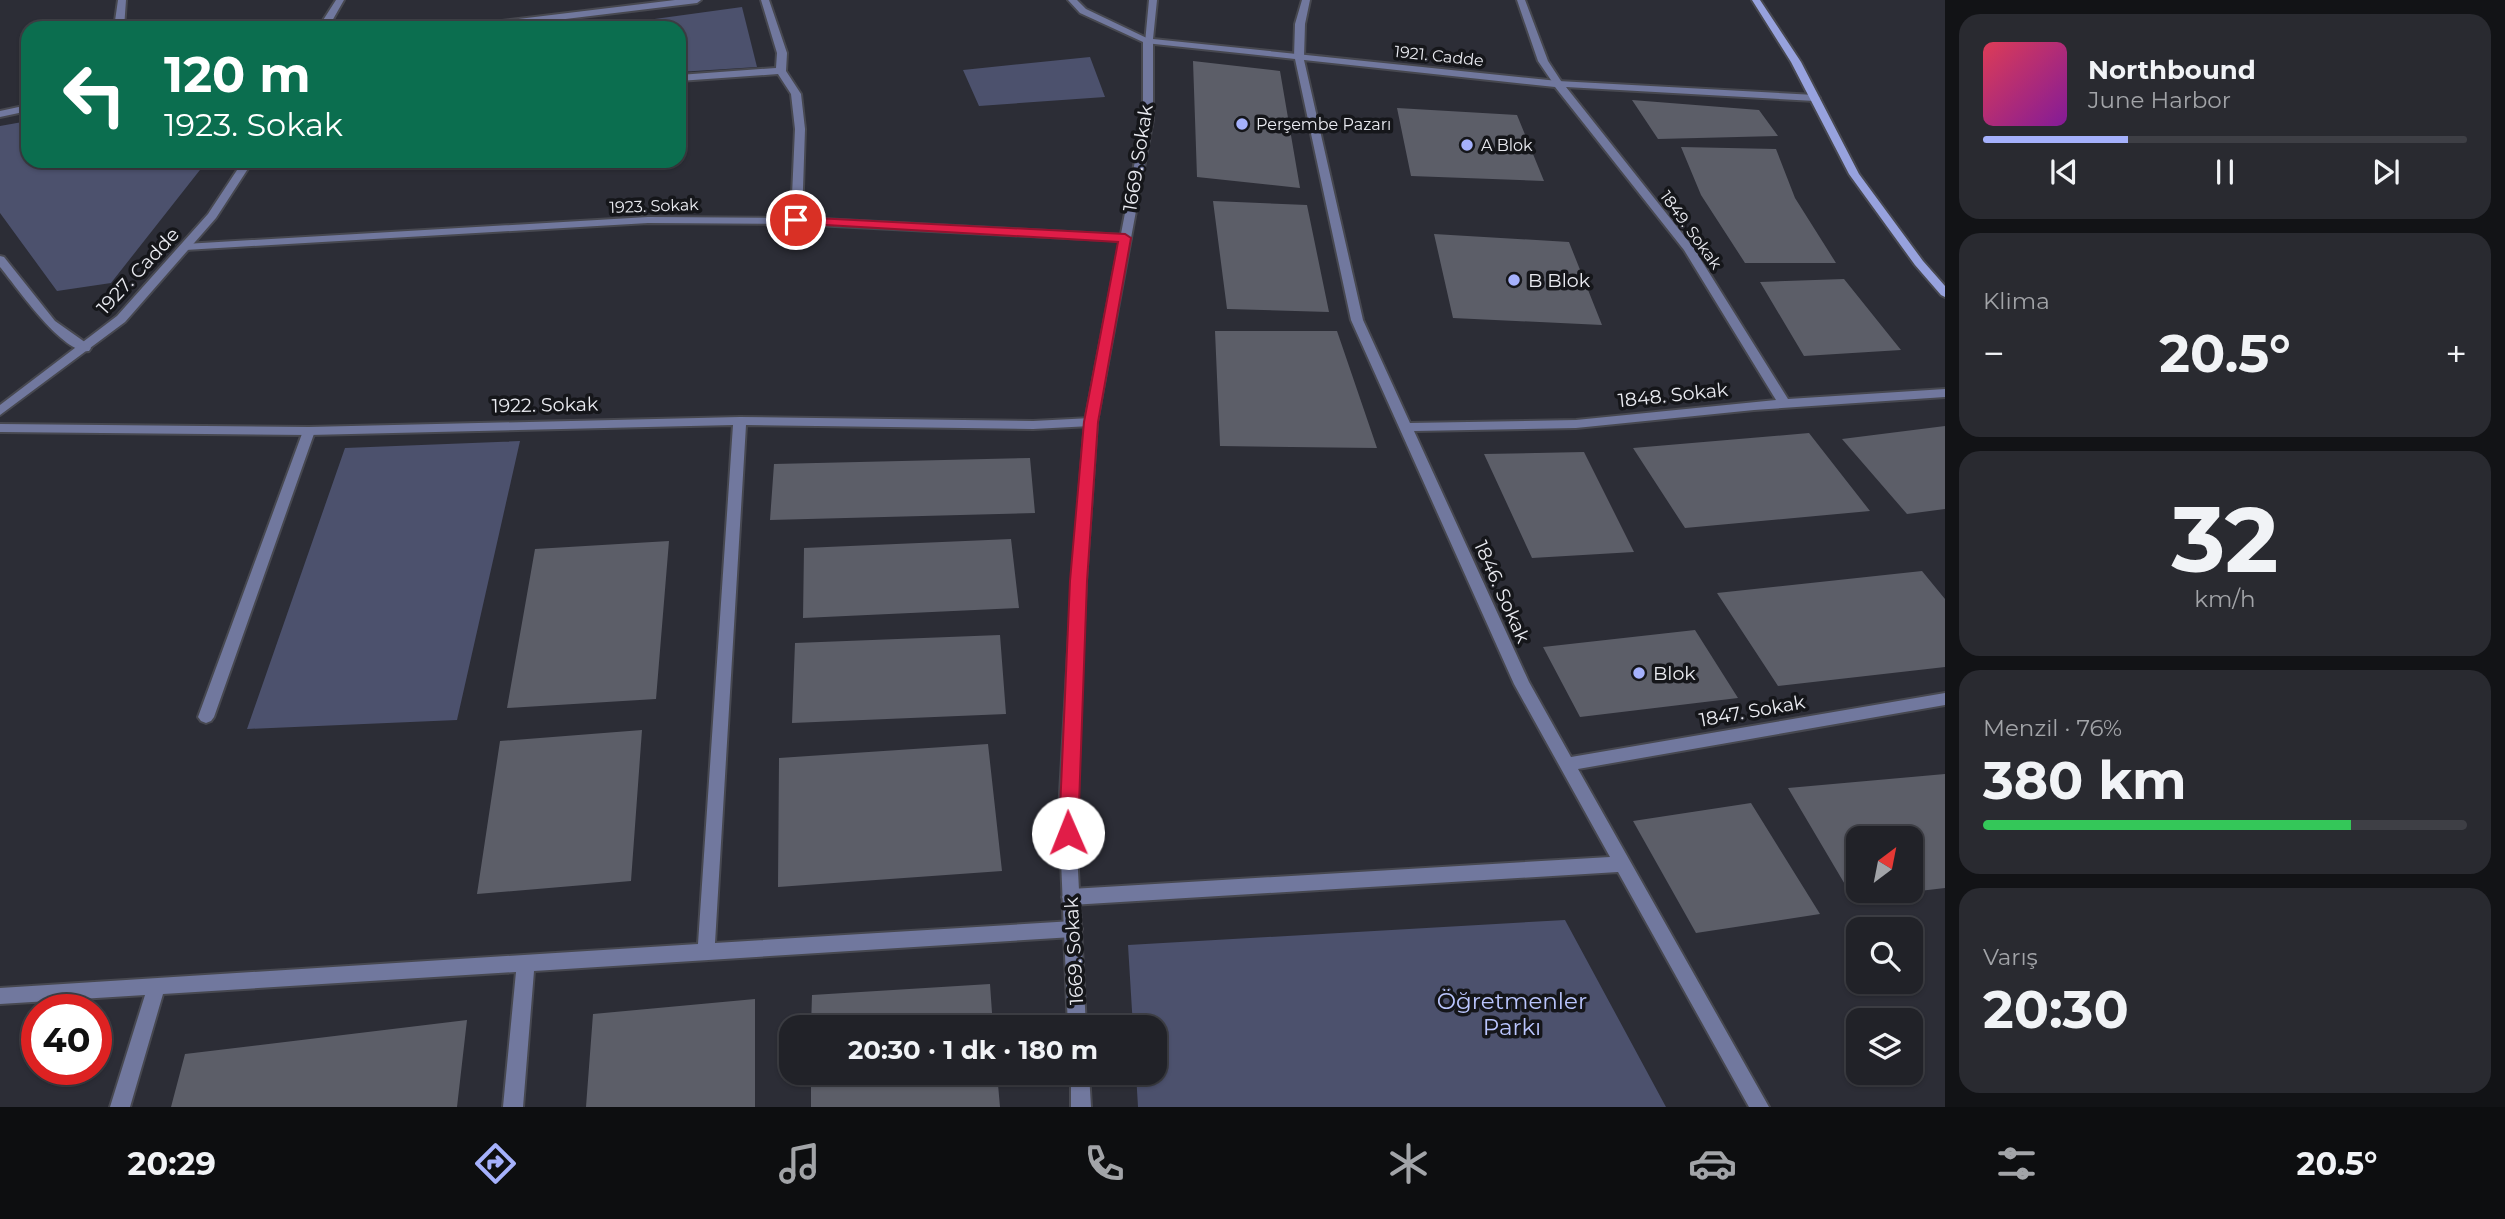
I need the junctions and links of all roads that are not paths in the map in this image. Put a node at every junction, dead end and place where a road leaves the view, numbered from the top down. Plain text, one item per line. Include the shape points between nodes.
1 (122, 0) edge
2 (340, 0) edge
3 (697, 0) edge
4 (765, 0) edge
5 (1072, 0) edge
6 (1153, 0) edge
7 (1306, 0) edge
8 (1521, 0) edge
9 (1756, 0) edge
10 (120, 21) edge
11 (327, 21) edge
12 (526, 21) edge
13 (1148, 41) junction
14 (1299, 57) junction
15 (781, 71) junction
16 (686, 78) edge
17 (1558, 84) junction
18 (1815, 98) junction
19 (21, 110) edge
20 (0, 114) edge
21 (243, 168) edge
22 (796, 220) junction
23 (1125, 238) junction
24 (185, 247) junction
25 (0, 259) edge
26 (1945, 293) edge
27 (85, 348) junction
28 (1945, 393) edge
29 (1785, 404) junction
30 (0, 411) edge
31 (740, 421) junction
32 (1091, 422) junction
33 (1405, 427) junction
34 (0, 428) edge
35 (309, 431) junction
36 (1945, 699) edge
37 (206, 717) dead end
38 (1567, 764) junction
39 (1623, 864) junction
40 (1071, 897) junction
41 (1073, 929) junction
42 (706, 952) junction
43 (526, 964) junction
44 (157, 985) junction
45 (0, 996) edge
46 (1077, 1015) edge
47 (1080, 1085) edge
48 (120, 1107) edge
49 (513, 1107) edge
50 (1081, 1107) edge
51 (1759, 1107) edge

1 - 10 street
2 - 11 street
3 - 12 street
4 - 15 street via 782,52
5 - 13 street, 1921. Cadde via 1083,10
6 - 13 street, 1669. Sokak
7 - 14 street, 1846. Sokak
8 - 17 street, 1849. Sokak via 1544,61
9 - 18 main road
13 - 14 street, 1921. Cadde
13 - 23 street, 1669. Sokak via 1148,119
14 - 17 street, 1921. Cadde
14 - 33 street, 1846. Sokak via 1357,320
15 - 16 street
15 - 22 street via 796,94 800,130
17 - 18 street, 1921. Cadde
17 - 29 street, 1849. Sokak via 1689,249
18 - 26 main road via 1854,174
19 - 20 street
21 - 24 street, 1927. Cadde via 212,216
22 - 23 street, 1923. Sokak
22 - 24 street, 1923. Sokak via 648,220
23 - 32 street, 1669. Sokak
24 - 27 street, 1927. Cadde via 121,319
25 - 27 street via 51,324
27 - 30 street, 1927. Cadde
28 - 29 street, 1848. Sokak
29 - 33 street, 1848. Sokak via 1576,424
31 - 32 street, 1922. Sokak
31 - 35 street, 1922. Sokak
31 - 42 street
32 - 40 street, 1669. Sokak via 1068,798
33 - 38 street, 1846. Sokak via 1522,684
34 - 35 street, 1922. Sokak
35 - 37 street
36 - 38 street, 1847. Sokak
38 - 39 street, 1846. Sokak
39 - 40 street
39 - 51 street, 1846. Sokak
40 - 41 street, 1669. Sokak
41 - 42 street
41 - 46 street, 1669. Sokak
42 - 43 street
43 - 44 street
43 - 49 street
44 - 45 street
44 - 48 street
47 - 50 street

